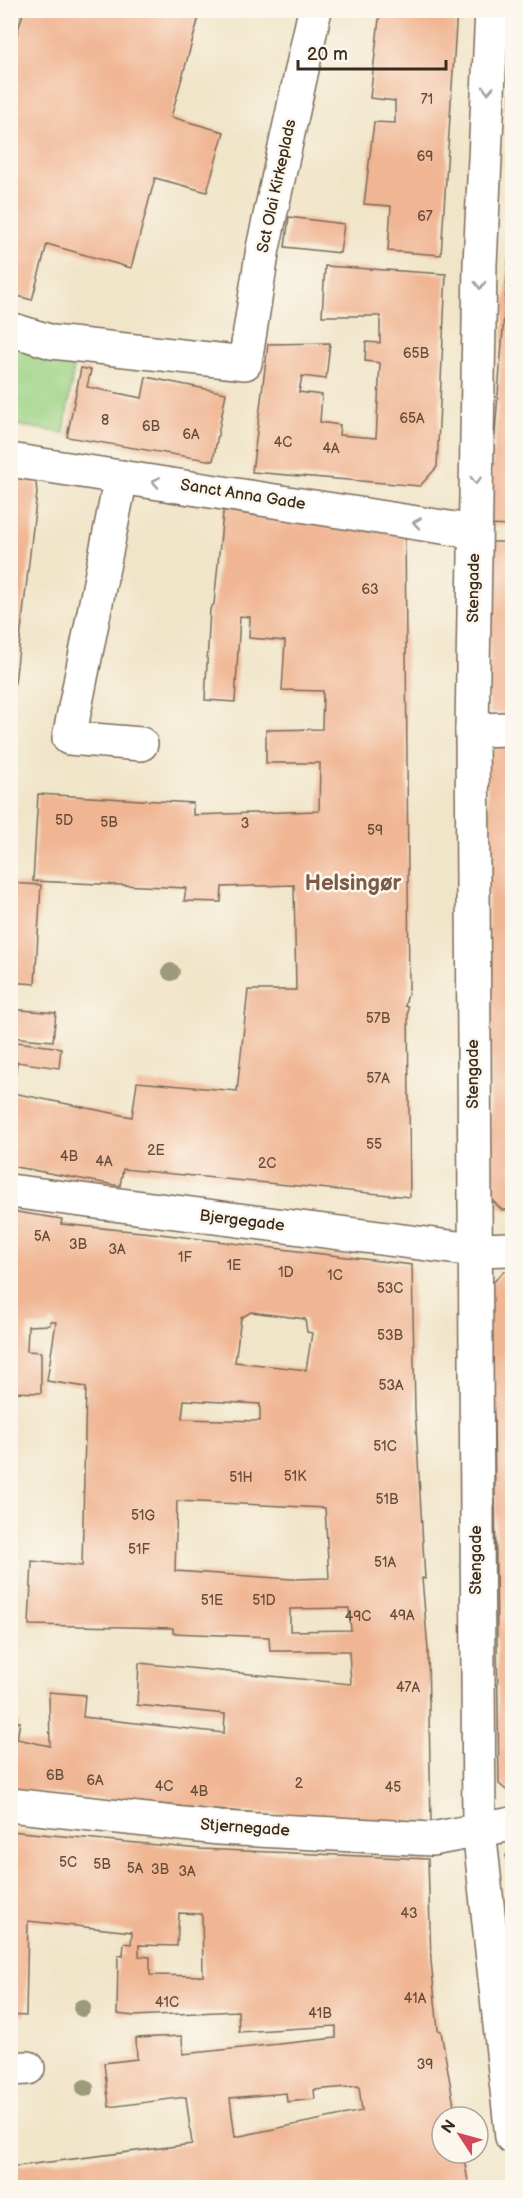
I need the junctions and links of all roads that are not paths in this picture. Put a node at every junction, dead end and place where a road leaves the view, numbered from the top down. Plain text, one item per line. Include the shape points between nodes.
1 (315, 10) edge
2 (492, 10) edge
3 (10, 329) edge
4 (10, 460) edge
5 (121, 477) junction
6 (475, 532) junction
7 (513, 729) edge
8 (472, 730) junction
9 (141, 744) dead end
10 (10, 1191) edge
11 (513, 1249) edge
12 (474, 1250) junction
13 (10, 1805) edge
14 (513, 1824) edge
15 (478, 1829) junction
16 (513, 2137) edge

1 - 3 street, Sct Olai Kirkeplads via 263,248 244,363 52,342
2 -> 6 street, Stengade via 480,264
4 - 5 street, Sanct Anna Gade
6 -> 5 street, Sanct Anna Gade
5 - 9 street via 69,738
6 - 8 street, Stengade
7 - 8 street
8 - 12 street, Stengade
10 - 12 street, Bjergegade
11 - 12 street, Bjergegade
12 - 15 street, Stengade
13 - 15 street, Stjernegade via 219,1828 432,1839
14 - 15 street, Stjernegade
15 - 16 street, Stengade

